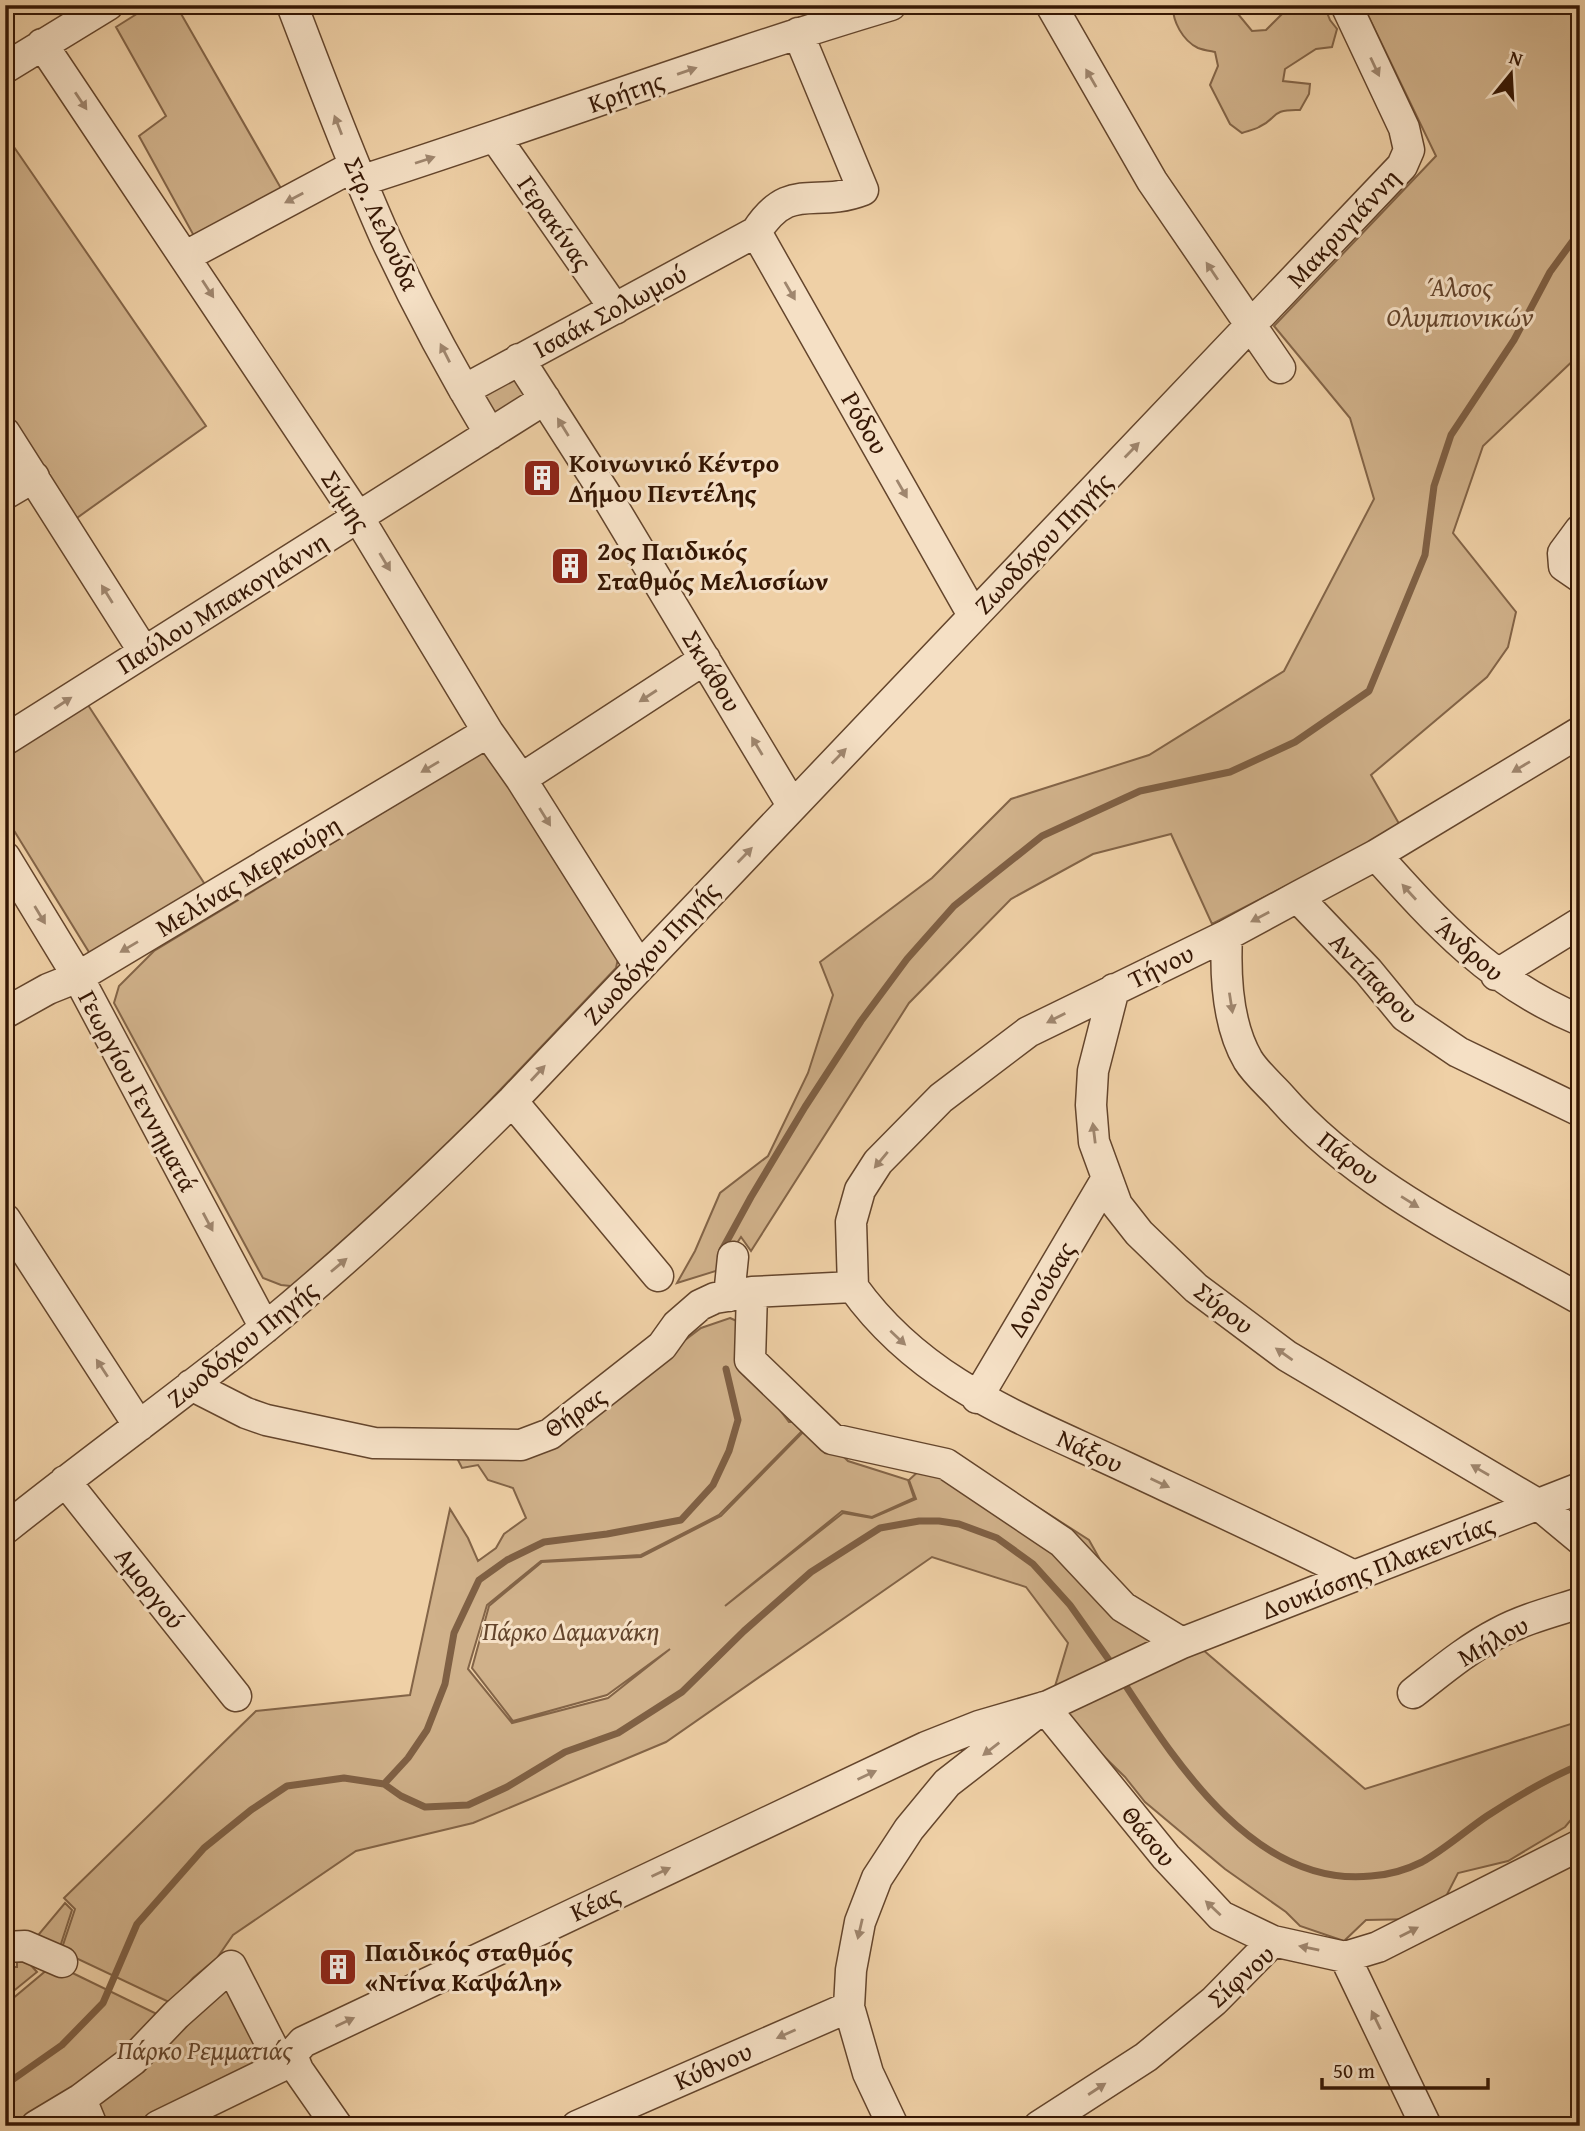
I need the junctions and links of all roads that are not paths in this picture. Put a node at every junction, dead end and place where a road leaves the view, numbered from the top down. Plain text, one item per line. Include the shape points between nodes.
1 (108, 5) edge
2 (292, 5) edge
3 (891, 5) edge
4 (1051, 5) edge
5 (1346, 5) edge
6 (797, 33) junction
7 (42, 44) junction
8 (5, 68) edge
9 (495, 138) junction
10 (357, 174) junction
11 (756, 232) junction
12 (186, 256) junction
13 (615, 309) junction
14 (1251, 327) junction
15 (519, 359) junction
16 (1280, 368) dead end
17 (464, 390) junction
18 (545, 399) junction
19 (5, 433) edge
20 (490, 434) junction
21 (34, 477) junction
22 (5, 494) edge
23 (358, 517) junction
24 (1580, 530) edge
25 (1580, 577) edge
26 (973, 615) junction
27 (144, 652) junction
28 (705, 659) junction
29 (488, 732) junction
30 (1580, 732) edge
31 (5, 740) edge
32 (521, 779) junction
33 (792, 805) junction
34 (1376, 855) junction
35 (5, 857) edge
36 (1299, 897) junction
37 (1580, 923) edge
38 (1227, 935) junction
39 (639, 966) junction
40 (1496, 975) junction
41 (78, 978) junction
42 (1114, 989) junction
43 (5, 1013) edge
44 (1580, 1020) edge
45 (1576, 1099) edge
46 (512, 1101) junction
47 (1106, 1180) junction
48 (5, 1219) edge
49 (733, 1257) dead end
50 (658, 1276) dead end
51 (853, 1287) junction
52 (741, 1294) junction
53 (1580, 1299) edge
54 (265, 1328) junction
55 (191, 1385) junction
56 (977, 1398) junction
57 (139, 1426) junction
58 (65, 1480) junction
59 (1580, 1488) edge
60 (1539, 1505) junction
61 (5, 1529) edge
62 (1580, 1539) edge
63 (1354, 1576) junction
64 (1580, 1603) edge
65 (1179, 1644) junction
66 (1413, 1693) dead end
67 (236, 1696) dead end
68 (1046, 1707) junction
69 (926, 1747) junction
70 (950, 1781) junction
71 (1580, 1845) edge
72 (1273, 1941) junction
73 (5, 1947) edge
74 (1345, 1956) junction
75 (62, 1962) dead end
76 (849, 2007) junction
77 (288, 2063) junction
78 (87, 2112) edge
79 (36, 2126) edge
80 (158, 2126) edge
81 (337, 2126) edge
82 (577, 2126) edge
83 (893, 2126) edge
84 (1039, 2126) edge
85 (1426, 2126) edge

1 - 7 street
10 -> 2 street, Στρ. Λελούδα
3 - 6 street, Κρήτης
14 -> 4 street via 1152,181
5 -> 14 street, Μακρυγιάννη via 1404,128 1409,150 1402,166
9 -> 6 street, Κρήτης
6 - 11 street via 863,190 845,197 788,201 776,206
7 - 8 street
7 -> 12 street, Σύμης
10 -> 9 street, Κρήτης
9 - 13 street, Γερακίνας
10 -> 12 street, Κρήτης
17 -> 10 street, Στρ. Λελούδα
11 - 13 street, Ισαάκ Σολωμού
11 -> 26 street, Ρόδου
12 -> 23 street, Σύμης
13 - 15 street, Ισαάκ Σολωμού
14 - 16 street
26 -> 14 street, Ζωοδόχου Πηγής
15 - 17 street, Ισαάκ Σολωμού
15 - 18 street, Σκιάθου
17 - 20 street, Στρ. Λελούδα
18 - 20 street, Παύλου Μπακογιάννη
28 -> 18 street, Σκιάθου
19 - 21 street
20 - 23 street, Παύλου Μπακογιάννη
21 - 22 street
27 -> 21 street
23 - 27 street, Παύλου Μπακογιάννη
23 -> 29 street, Σύμης
24 - 25 street via 1563,553 1564,566
33 -> 26 street, Ζωοδόχου Πηγής
31 -> 27 street, Παύλου Μπακογιάννη
28 -> 32 street
33 -> 28 street, Σκιάθου
29 - 32 street, Σύμης
29 -> 41 street, Μελίνας Μερκούρη
30 -> 34 street, Τήνου
32 -> 39 street, Σύμης
39 -> 33 street, Ζωοδόχου Πηγής
34 - 36 street, Τήνου
40 -> 34 street, Άνδρου via 1429,914
35 -> 41 street, Γεωργίου Γεννηματά
36 -> 38 street, Τήνου
36 - 45 street, Αντίπαρου via 1405,1016 1458,1052
37 - 40 street
38 - 42 street, Τήνου
38 -> 53 street, Πάρου via 1229,993 1237,1034 1249,1061 1297,1115 1338,1153 1415,1206
46 -> 39 street, Ζωοδόχου Πηγής
40 - 44 street, Άνδρου via 1548,1007
41 - 43 street, Μελίνας Μερκούρη via 59,983
41 -> 54 street, Γεωργίου Γεννηματά
47 -> 42 street, Σύρου via 1094,1142 1091,1105 1093,1071
42 -> 51 street, Τήνου via 1028,1032 941,1098 878,1162 860,1190 851,1222
46 - 50 street
54 -> 46 street, Ζωοδόχου Πηγής via 439,1175
47 - 56 street, Δονούσας
60 -> 47 street, Σύρου via 1287,1356 1206,1296 1139,1233 1117,1205
57 -> 48 street
49 - 52 street
51 - 52 street, Θήρας
51 -> 56 street, Νάξου via 902,1343
52 - 55 street, Θήρας via 700,1305 662,1346 583,1409 550,1434 521,1445 373,1443 266,1420
52 - 65 street via 750,1360 832,1439 946,1464 1062,1542 1123,1607
54 - 55 street, Ζωοδόχου Πηγής
55 - 57 street, Ζωοδόχου Πηγής
56 -> 63 street, Νάξου
57 - 58 street, Ζωοδόχου Πηγής
58 - 61 street, Ζωοδόχου Πηγής
58 - 67 street, Αμοργού
59 - 60 street, Δουκίσσης Πλακεντίας
60 - 62 street, Σύρου
60 - 63 street, Δουκίσσης Πλακεντίας
63 - 65 street, Δουκίσσης Πλακεντίας
64 - 66 street, Μήλου via 1498,1633
65 - 68 street, Δουκίσσης Πλακεντίας
68 - 69 street, Κέας
68 -> 70 street
72 -> 68 street, Θάσου via 1221,1916 1201,1897
69 - 70 street
77 -> 69 street, Κέας via 303,2042
70 -> 76 street via 909,1829 877,1878 860,1922
74 -> 71 street, Σίφνου via 1378,1947
74 -> 72 street, Σίφνου
84 -> 72 street, Σίφνου via 1146,2057 1214,2001
73 - 75 street via 25,1946
85 -> 74 street
76 -> 82 street, Κύθνου
76 - 83 street via 868,2073
77 - 78 street via 231,1966 176,2015
77 - 80 street, Κέας
77 - 81 street via 298,2070
78 - 79 street

